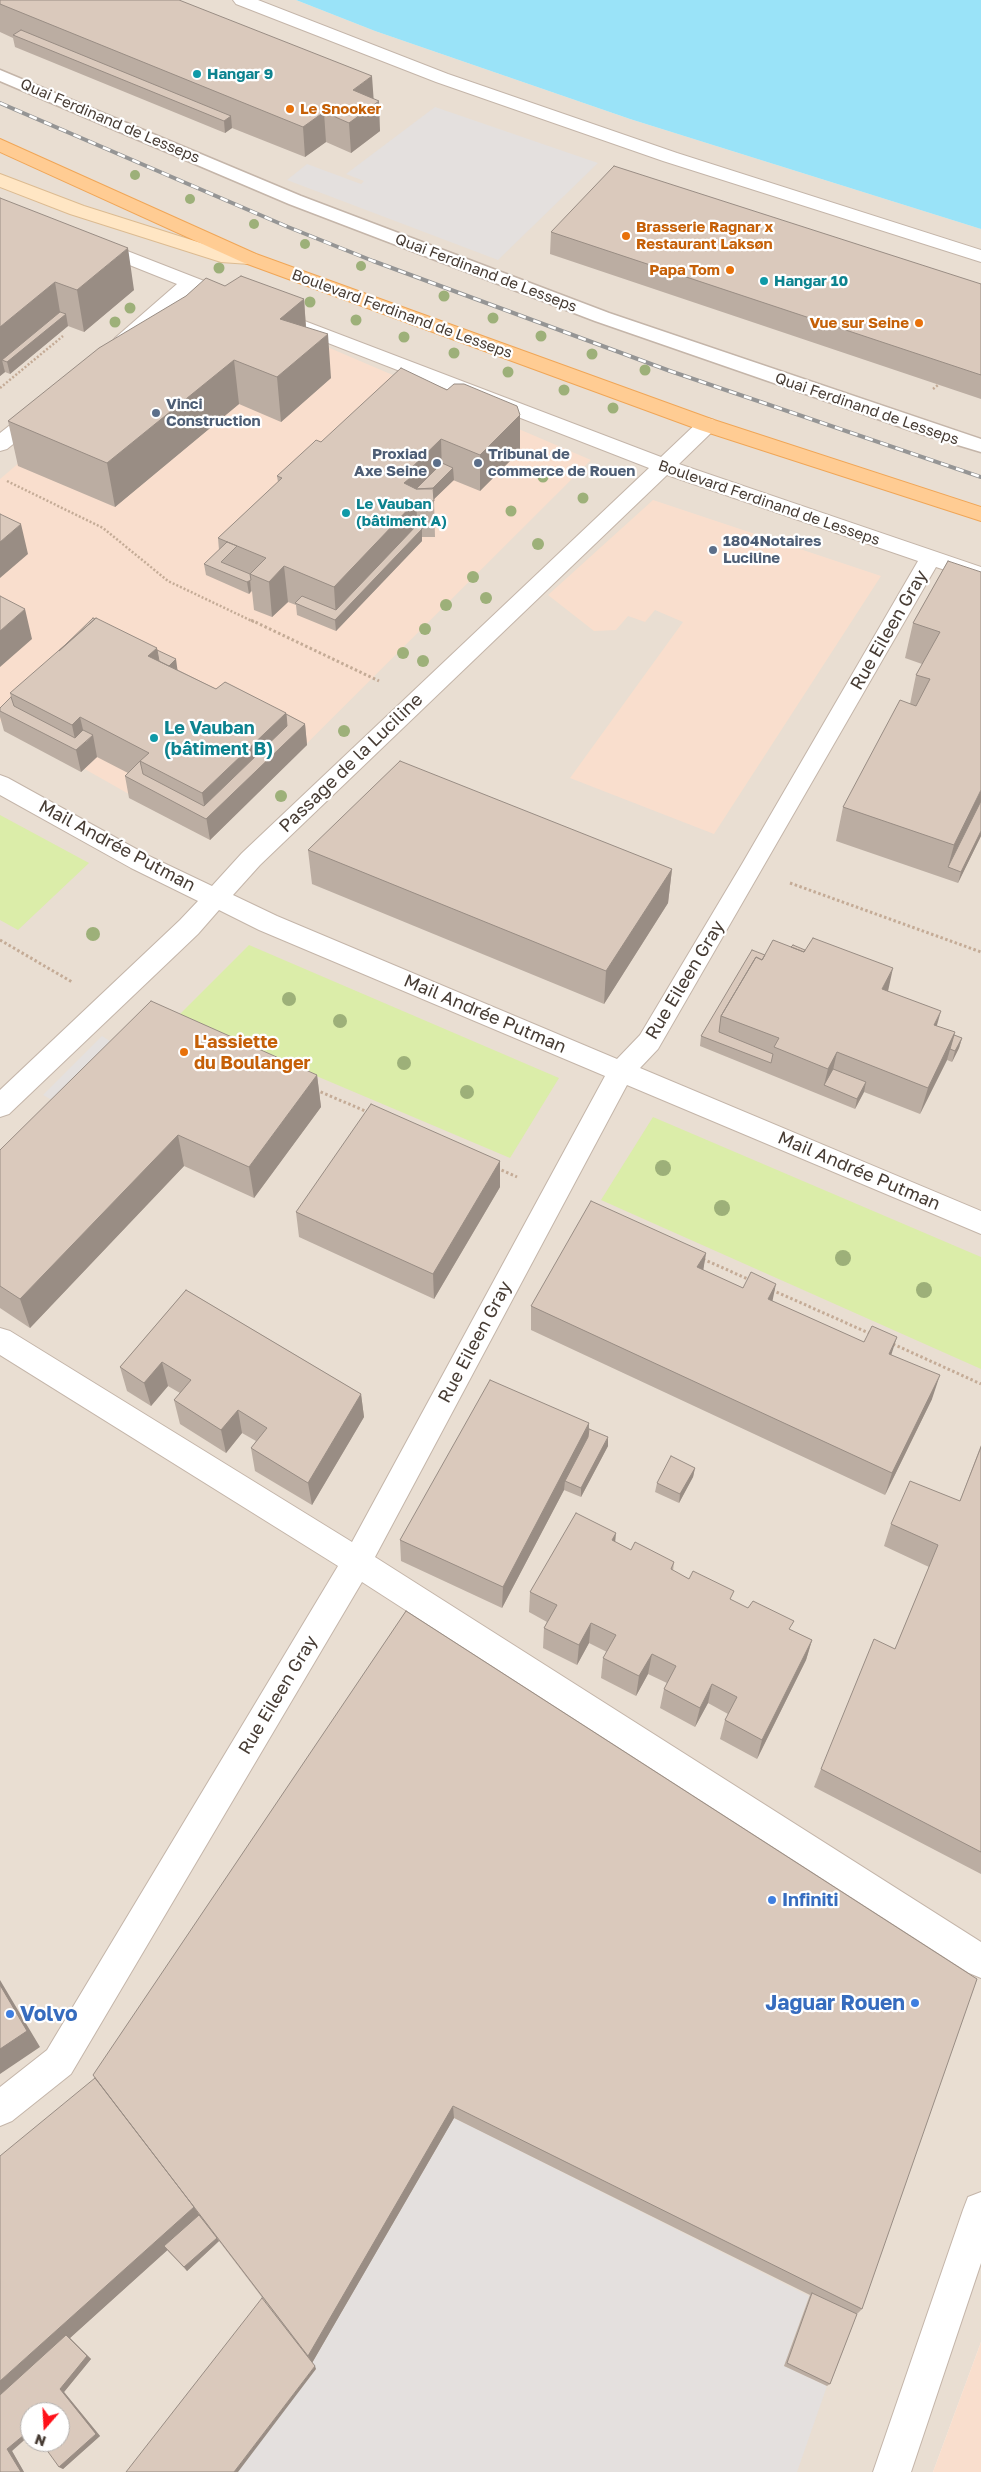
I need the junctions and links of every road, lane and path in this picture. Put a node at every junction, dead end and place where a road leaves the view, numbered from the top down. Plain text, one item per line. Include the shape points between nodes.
1 (242, 0) edge
2 (0, 75) edge
3 (0, 145) edge
4 (0, 180) edge
5 (73, 235) edge
6 (981, 256) edge
7 (249, 258) junction
8 (191, 282) junction
9 (63, 336) dead end
10 (108, 354) edge
11 (0, 388) edge
12 (56, 399) edge
13 (707, 426) junction
14 (0, 444) edge
15 (981, 446) edge
16 (664, 466) junction
17 (0, 478) edge
18 (981, 514) edge
19 (930, 559) junction
20 (981, 575) edge
21 (418, 700) junction
22 (0, 784) edge
23 (751, 870) junction
24 (216, 898) junction
25 (0, 940) edge
26 (981, 952) edge
27 (72, 982) dead end
28 (620, 1071) junction
29 (0, 1106) edge
30 (981, 1223) edge
31 (0, 1340) edge
32 (357, 1562) junction
33 (981, 1962) edge
34 (0, 2108) edge
35 (981, 2210) edge
36 (892, 2472) edge

1 - 6 street via 442,78 670,157
2 - 15 lane, Quai Ferdinand de Lesseps via 295,200 592,314
3 - 7 main road, Boulevard Ferdinand de Lesseps
4 - 7 street, Boulevard Ferdinand de Lesseps via 77,210 221,256
5 - 8 street, Boulevard Ferdinand de Lesseps
7 - 13 main road, Boulevard Ferdinand de Lesseps
8 - 10 street
8 - 16 street, Boulevard Ferdinand de Lesseps
9 - 11 path
12 - 14 street
13 - 16 street, Passage de la Luciline
13 - 18 main road, Boulevard Ferdinand de Lesseps
16 - 19 street, Boulevard Ferdinand de Lesseps
16 - 21 street, Passage de la Luciline
17 - 21 path via 103,528 168,581
19 - 20 street, Boulevard Ferdinand de Lesseps
19 - 23 street, Rue Eileen Gray
21 - 24 street, Passage de la Luciline via 250,859
22 - 24 street, Mail Andrée Putman via 140,862
23 - 26 path
23 - 28 street, Rue Eileen Gray via 649,1042
24 - 28 street, Mail Andrée Putman via 268,923
24 - 29 street, Passage de la Luciline
25 - 27 path
28 - 30 street, Mail Andrée Putman
28 - 32 street, Rue Eileen Gray
31 - 32 street
32 - 33 street
32 - 34 street, Rue Eileen Gray via 59,2062
35 - 36 street

